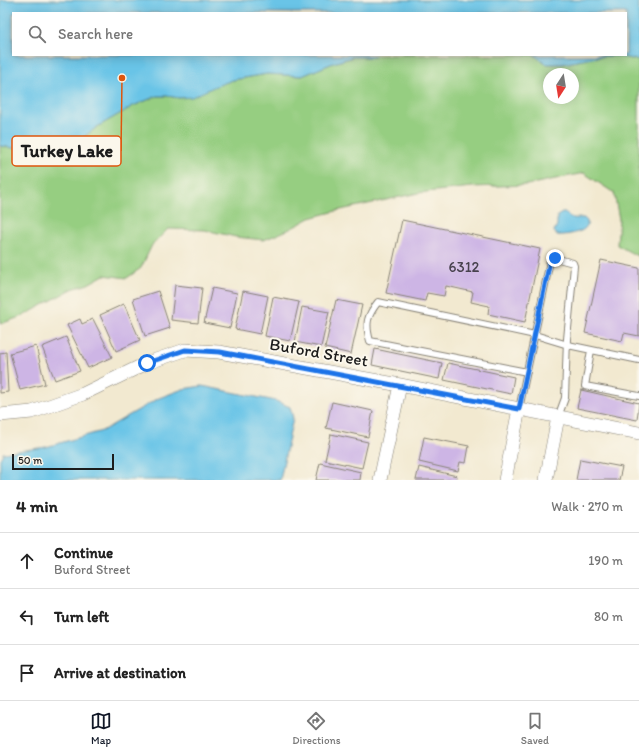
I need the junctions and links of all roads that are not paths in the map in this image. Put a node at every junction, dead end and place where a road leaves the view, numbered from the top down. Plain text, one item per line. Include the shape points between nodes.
1 (535, 335) junction
2 (568, 345) junction
3 (591, 350) junction
4 (639, 360) edge
5 (527, 372) junction
6 (400, 386) junction
7 (639, 396) edge
8 (519, 409) junction
9 (0, 415) edge
10 (558, 417) junction
11 (639, 433) edge
12 (380, 480) edge
13 (505, 480) edge
14 (546, 480) edge

1 - 2 lane
1 - 2 lane via 550,261 555,258 571,262 574,266
1 - 5 lane
1 - 5 lane via 378,302 371,310 366,327 370,341
2 - 3 lane
2 - 10 lane via 565,398
3 - 4 lane
3 - 7 lane via 585,386
5 - 8 lane
6 - 8 street, Buford Street
6 - 9 street, Buford Street via 220,352 185,350 147,363 83,394 32,412
6 - 12 street
8 - 10 street, Buford Street
8 - 13 street
10 - 11 street, Buford Street
10 - 14 street

